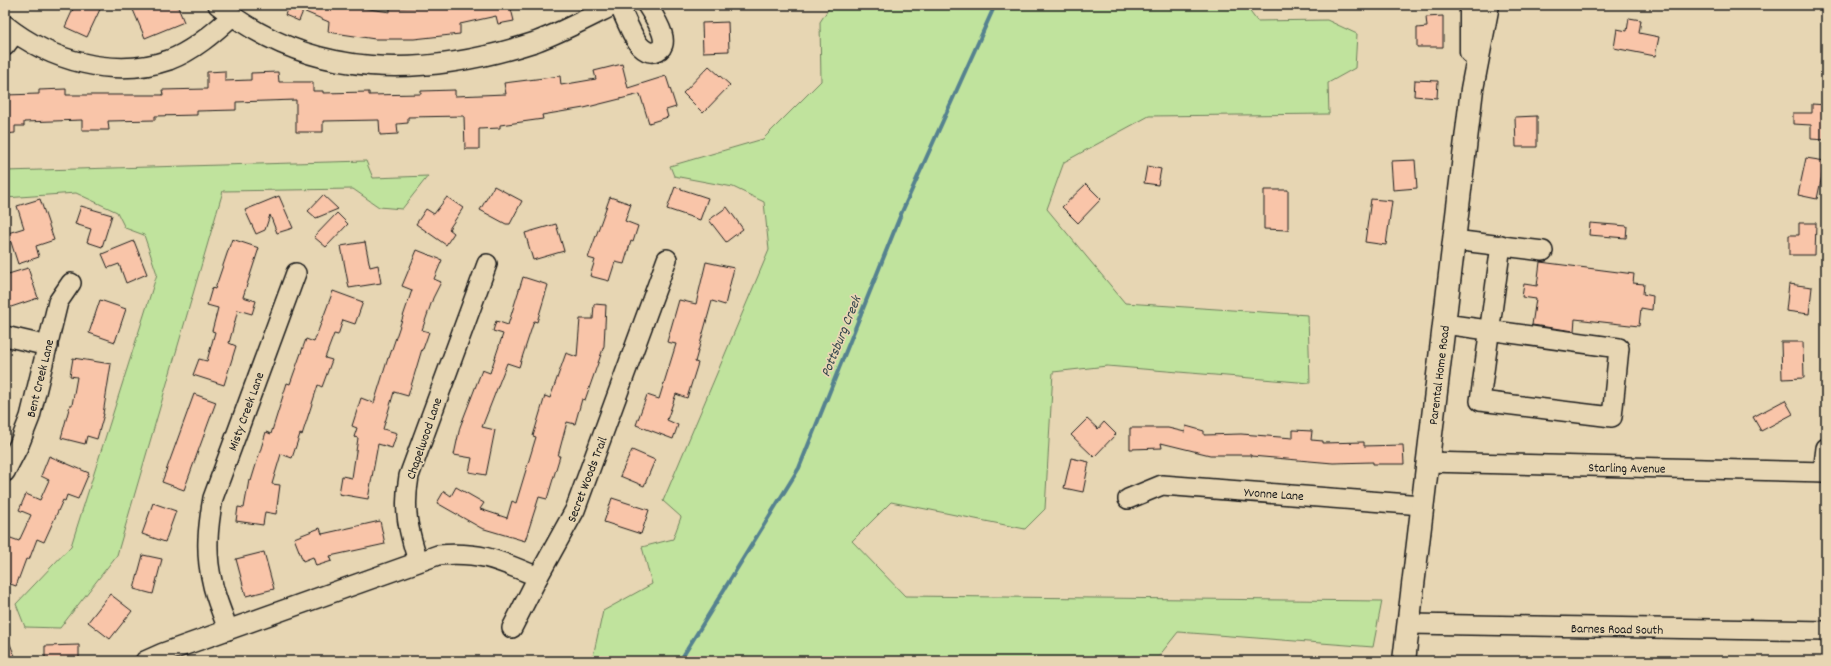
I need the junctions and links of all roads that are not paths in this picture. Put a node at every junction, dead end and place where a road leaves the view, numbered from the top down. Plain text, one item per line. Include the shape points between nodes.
1 (614, 5) edge
2 (619, 5) edge
3 (647, 5) edge
4 (1471, 5) edge
5 (1488, 5) edge
6 (225, 10) edge
7 (8, 34) edge
8 (1472, 89) junction
9 (1454, 240) junction
10 (1501, 245) junction
11 (1543, 251) dead end
12 (668, 259) dead end
13 (486, 264) dead end
14 (296, 273) dead end
15 (72, 283) dead end
16 (1444, 324) junction
17 (1489, 330) junction
18 (5, 336) edge
19 (48, 346) junction
20 (1826, 448) edge
21 (1427, 462) junction
22 (5, 472) edge
23 (1825, 472) edge
24 (1128, 499) dead end
25 (1422, 505) junction
26 (418, 561) junction
27 (538, 576) junction
28 (1409, 624) junction
29 (512, 628) dead end
30 (228, 630) junction
31 (1826, 631) edge
32 (145, 661) edge
33 (1404, 661) edge

1 - 6 street via 536,41 473,58 404,67 351,64 299,51 268,38
2 - 3 street via 639,45 646,51 654,52 661,48 664,35
4 - 8 main road, Parental Home Road
5 - 8 main road, Parental Home Road
6 - 7 street via 215,31 190,50 170,59 133,67 94,65 73,60
8 - 9 main road, Parental Home Road
9 - 10 street
9 - 16 main road, Parental Home Road
10 - 11 street
10 - 17 street
12 - 27 street, Secret Woods Trail via 575,510
13 - 26 street, Chapelwood Lane via 409,476 406,512
14 - 30 street, Misty Creek Lane via 213,498 208,551 212,582
15 - 19 street, Bent Creek Lane via 58,302
16 - 17 street
16 - 21 main road, Parental Home Road
17 - 17 street via 1480,401 1612,417 1619,348
18 - 19 street
19 - 22 street, Bent Creek Lane via 25,431
20 - 23 street
21 - 23 street, Starling Avenue
21 - 25 main road, Parental Home Road
24 - 25 street, Yvonne Lane via 1162,485
25 - 28 main road, Parental Home Road
26 - 27 street via 438,555 468,554 492,558
26 - 30 street
27 - 29 street, Secret Woods Trail
28 - 31 street, Barnes Road South
28 - 33 main road, Parental Home Road
30 - 32 street

